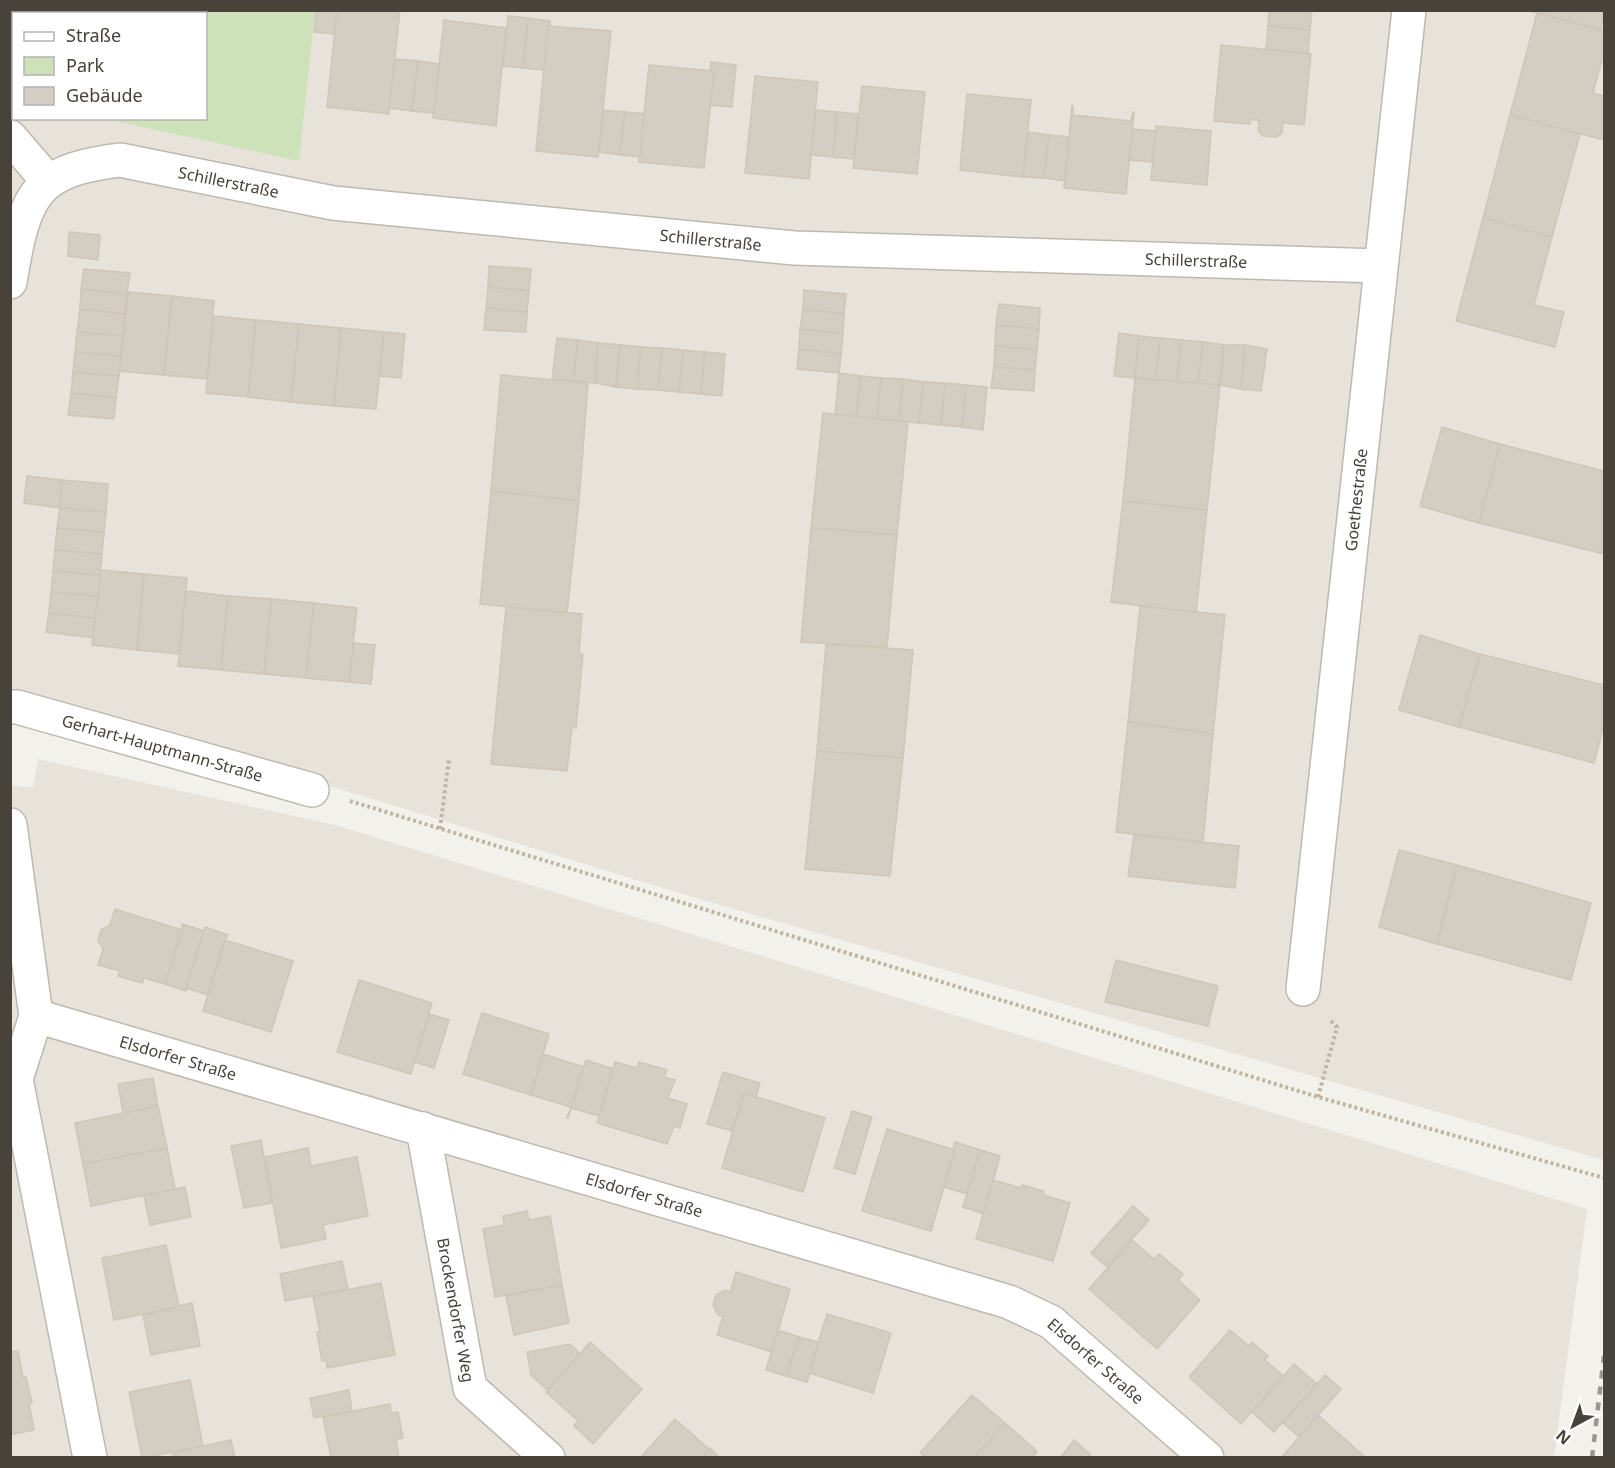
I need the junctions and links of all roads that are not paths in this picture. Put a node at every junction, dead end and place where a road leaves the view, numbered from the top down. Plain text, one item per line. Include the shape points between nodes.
1 (1409, 10) edge
2 (10, 137) edge
3 (48, 181) junction
4 (1380, 266) junction
5 (10, 282) edge
6 (10, 707) edge
7 (312, 790) road end
8 (10, 825) edge
9 (1303, 989) road end
10 (36, 1016) junction
11 (423, 1130) junction
12 (90, 1458) edge
13 (548, 1458) edge
14 (1207, 1458) edge

1 - 4 street, Goethestraße
2 - 3 street
3 - 4 street, Schillerstraße via 95,163 120,160 333,203 794,248
3 - 5 street via 28,206
4 - 9 street, Goethestraße
6 - 7 street, Gerhart-Hauptmann-Straße
8 - 10 street
10 - 11 street, Elsdorfer Straße
10 - 12 street via 16,1079
11 - 13 street, Brockendorfer Weg via 470,1388
11 - 14 street, Elsdorfer Straße via 1009,1302 1051,1322

